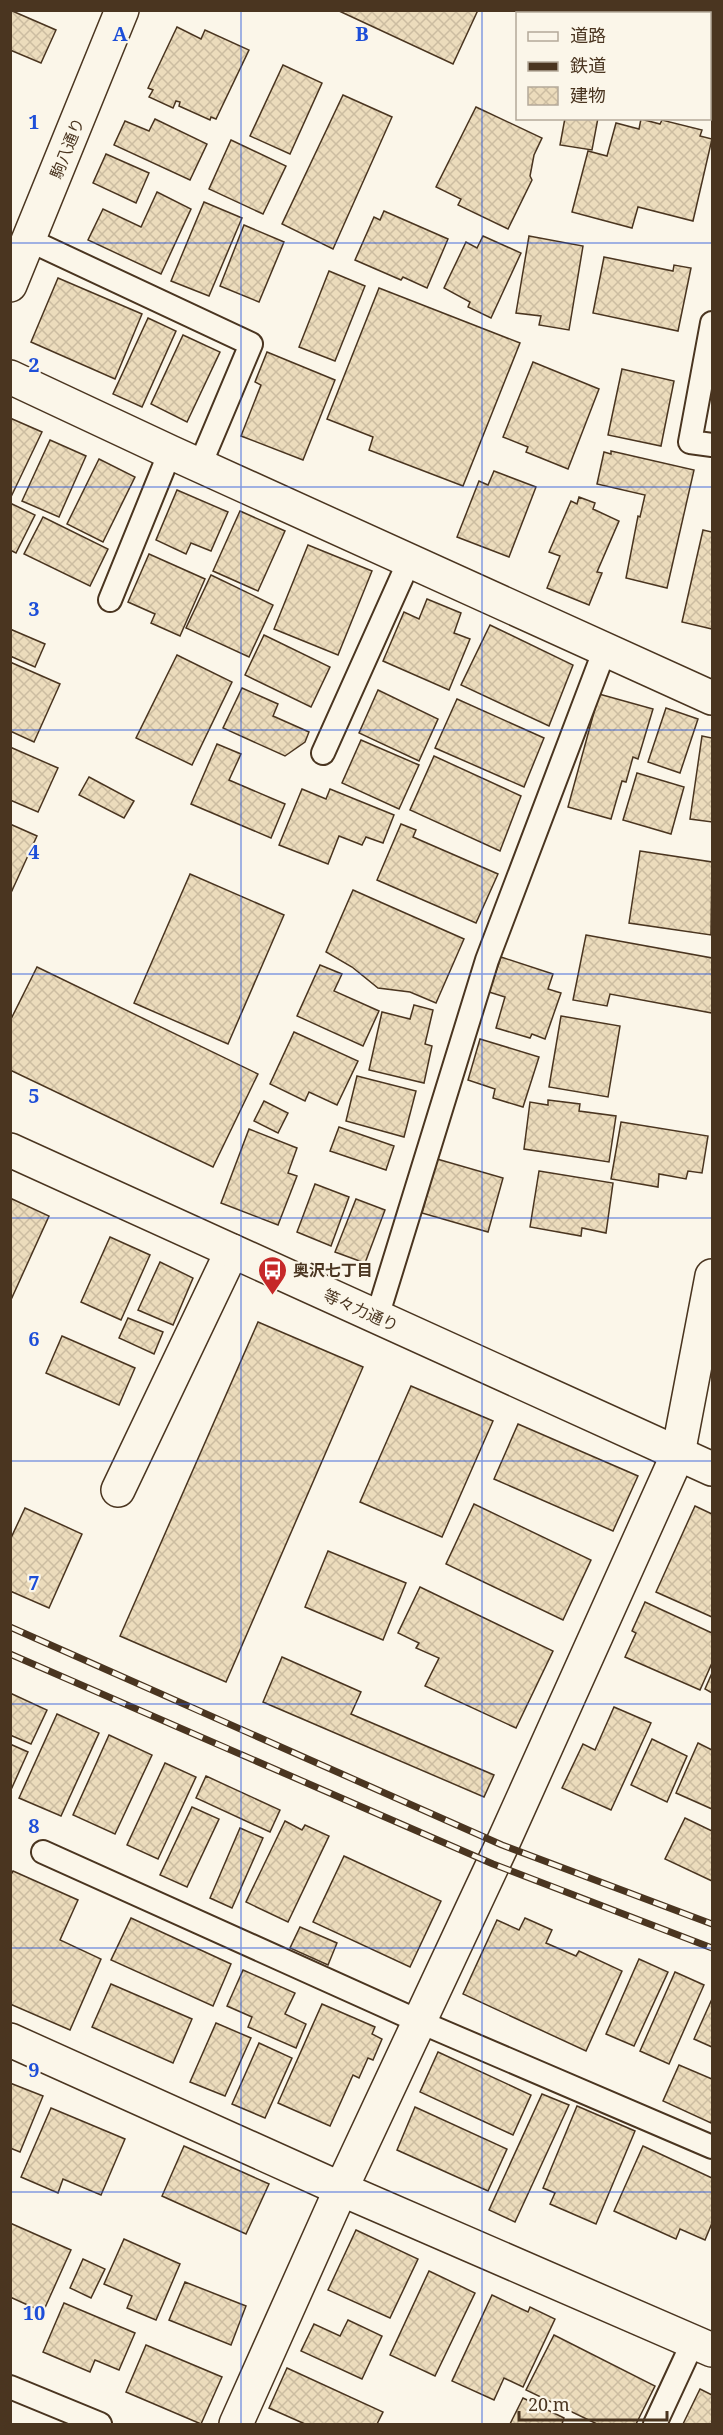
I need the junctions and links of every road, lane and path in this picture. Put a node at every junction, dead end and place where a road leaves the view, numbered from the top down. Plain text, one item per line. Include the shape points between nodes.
1 (122, 10) edge
2 (29, 240) junction
3 (10, 285) edge
4 (712, 323) edge
5 (10, 377) edge
6 (712, 445) edge
7 (170, 452) junction
8 (200, 465) junction
9 (410, 559) junction
10 (110, 600) dead end
11 (606, 649) junction
12 (712, 698) edge
13 (323, 753) dead end
14 (10, 1150) edge
15 (232, 1251) junction
16 (712, 1276) edge
17 (377, 1317) junction
18 (678, 1454) junction
19 (712, 1469) edge
20 (118, 1490) dead end
21 (44, 1852) dead end
22 (418, 2021) junction
23 (10, 2040) edge
24 (712, 2147) edge
25 (341, 2189) junction
26 (703, 2346) edge
27 (10, 2387) edge
28 (100, 2424) edge
29 (236, 2424) edge
30 (655, 2424) edge

1 - 2 street, 駒八通り
2 - 3 street, 駒八通り
2 - 8 lane via 251,344
4 - 6 lane via 690,442
5 - 7 street
7 - 8 street
7 - 10 lane
8 - 9 street
9 - 11 street
9 - 13 lane
11 - 12 street
11 - 17 lane via 487,960
14 - 15 street, 等々力通り
15 - 17 street, 等々力通り
15 - 20 street
16 - 18 street
17 - 18 street, 等々力通り
18 - 19 street, 等々力通り
18 - 22 street
21 - 22 lane
22 - 24 lane
22 - 25 street
23 - 25 street
25 - 26 street
25 - 29 street
26 - 30 lane
27 - 28 lane

